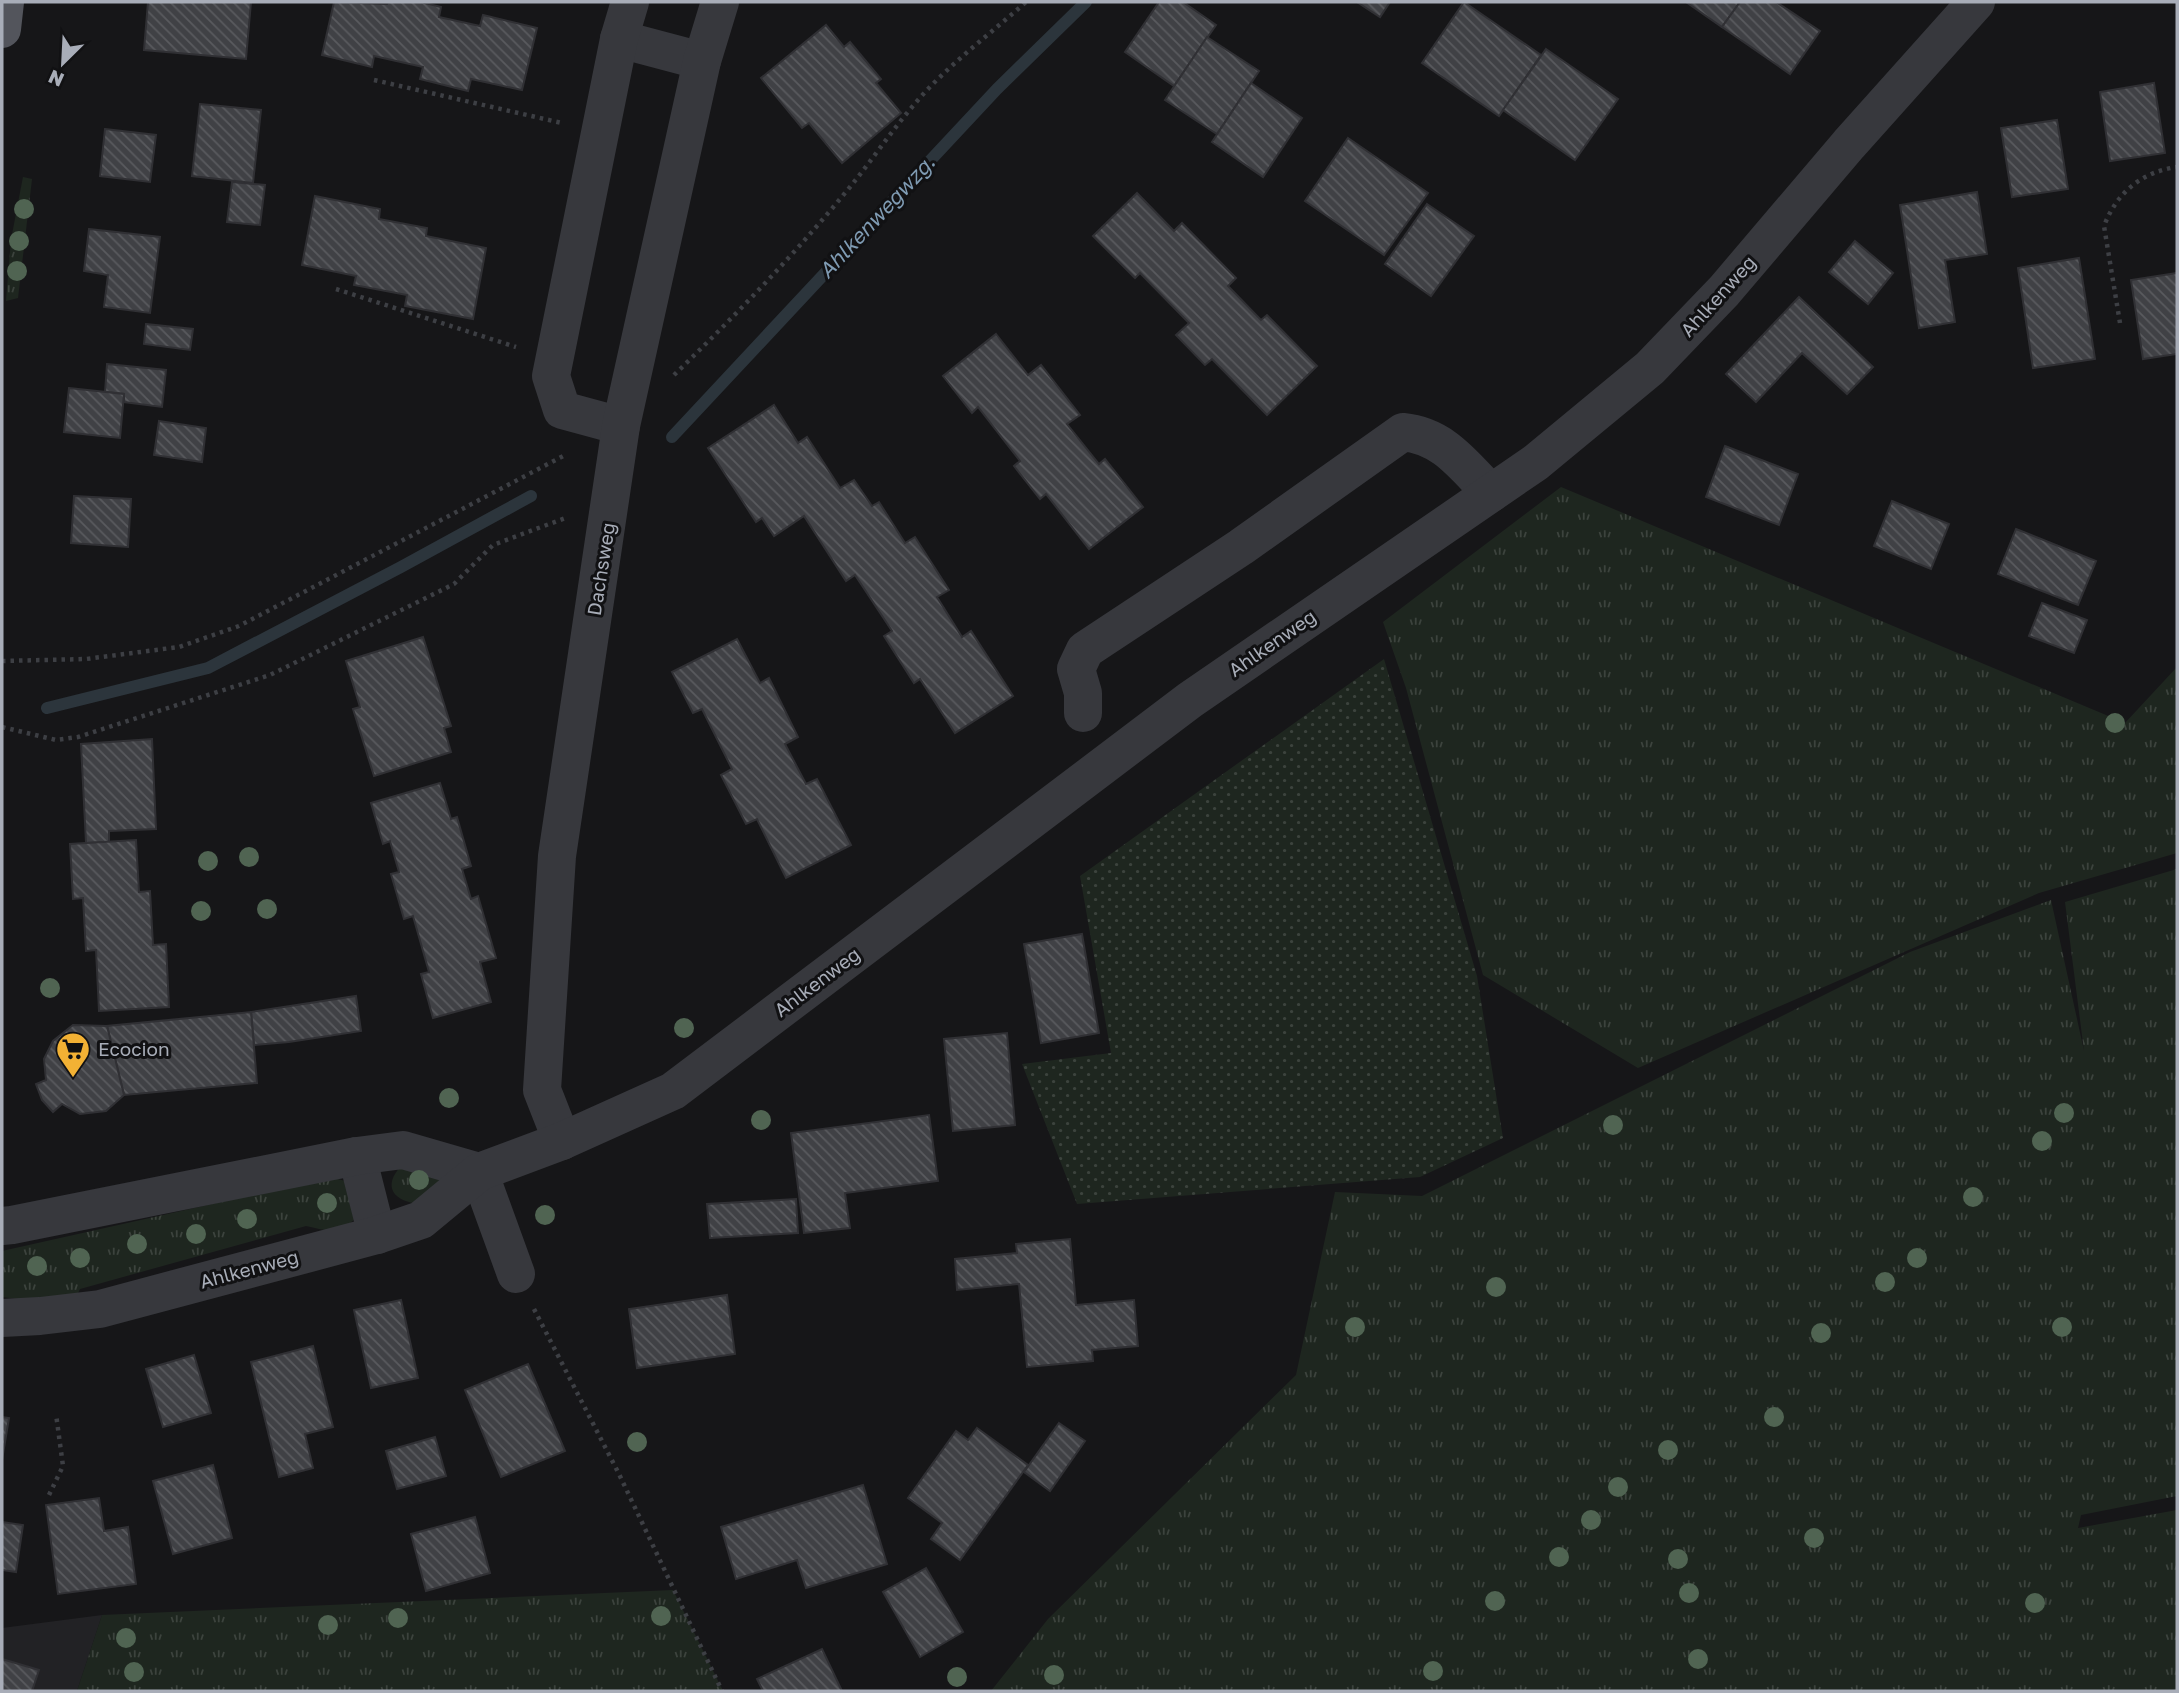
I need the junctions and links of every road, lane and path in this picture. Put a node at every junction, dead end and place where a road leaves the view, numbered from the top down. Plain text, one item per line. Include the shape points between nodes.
1 (5, 2) edge
2 (630, 2) edge
3 (719, 2) edge
4 (1026, 2) edge
5 (1976, 2) edge
6 (2, 29) edge
7 (620, 39) junction
8 (702, 61) junction
9 (374, 80) dead end
10 (600, 132) junction
11 (2177, 167) edge
12 (336, 289) dead end
13 (2120, 323) dead end
14 (554, 359) junction
15 (667, 381) dead end
16 (621, 426) junction
17 (1491, 494) junction
18 (611, 500) junction
19 (2, 661) edge
20 (1083, 713) dead end
21 (2, 727) edge
22 (562, 1140) junction
23 (357, 1156) junction
24 (479, 1172) junction
25 (2, 1226) edge
26 (377, 1235) junction
27 (516, 1274) joint
28 (2, 1318) edge
29 (56, 1414) dead end
30 (49, 1495) dead end
31 (722, 1691) edge

1 - 6 main road
2 - 7 street
3 - 8 street, Dachsweg
4 - 15 path via 941,76 893,128 797,250
5 - 17 street, Ahlkenweg via 1724,291 1650,368
7 - 8 street
7 - 10 street
8 - 16 street, Dachsweg
9 - 10 path
10 - 14 street
11 - 13 path via 2157,170 2129,187 2104,226
12 - 14 path
14 - 16 street via 551,376 562,410
16 - 18 street, Dachsweg
16 - 19 path via 239,626 179,647 86,659
17 - 20 street via 1448,449 1423,434 1403,432 1085,650 1076,669
17 - 22 street, Ahlkenweg via 1190,700 673,1091
18 - 21 path via 493,545 454,584 270,675 78,737 56,740
18 - 22 street, Dachsweg via 557,856 542,1090
22 - 24 street, Ahlkenweg
23 - 24 street via 403,1150
23 - 25 street
23 - 26 street
24 - 26 street, Ahlkenweg via 421,1220
24 - 27 street
26 - 28 street, Ahlkenweg via 100,1309
27 - 31 path via 619,1474
29 - 30 path via 63,1466

